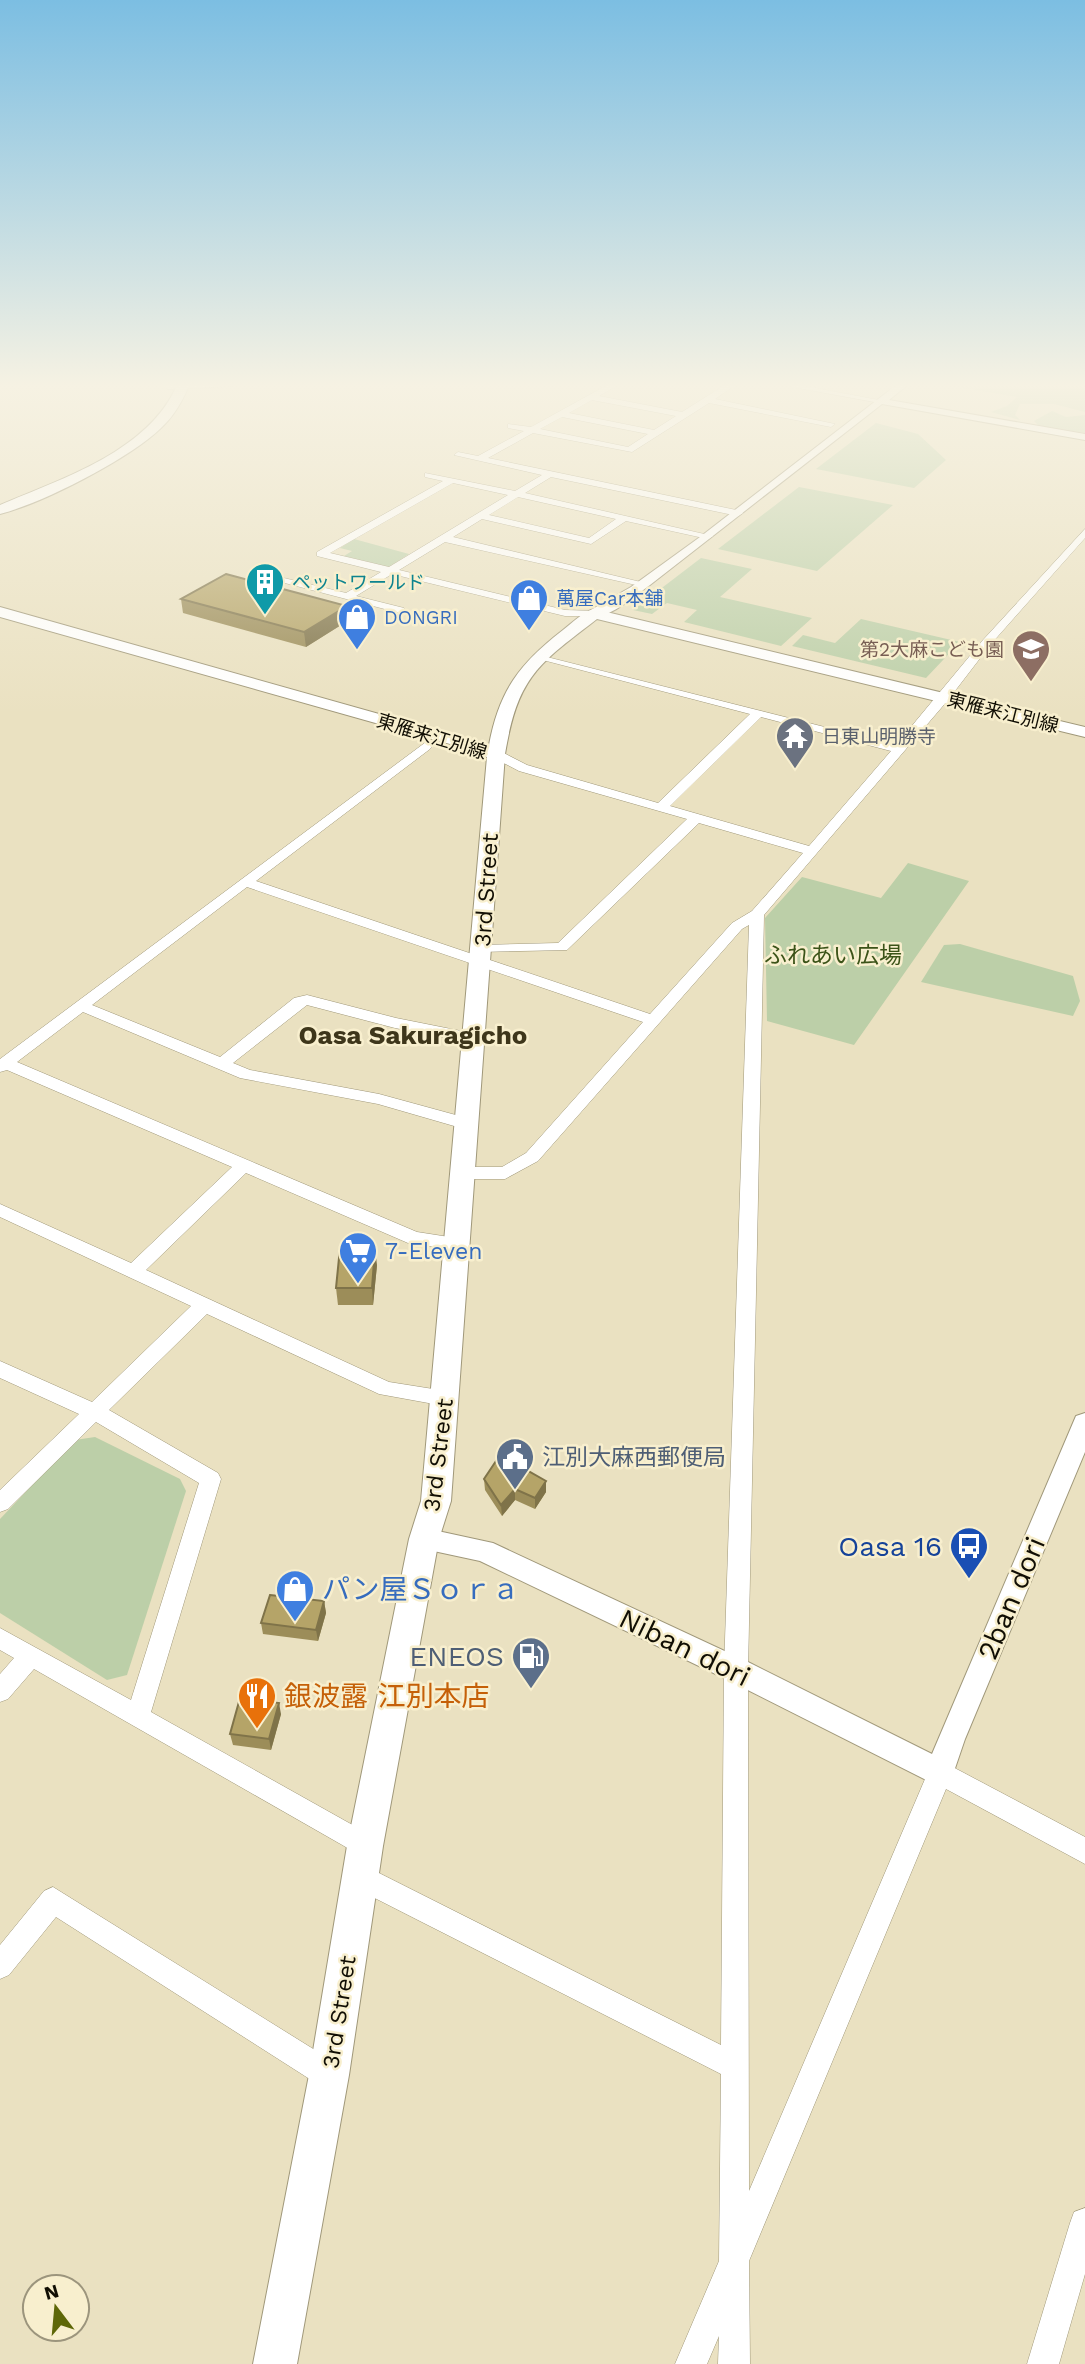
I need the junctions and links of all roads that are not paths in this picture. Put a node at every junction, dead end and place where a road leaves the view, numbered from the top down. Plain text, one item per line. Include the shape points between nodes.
1 (18, 493) edge
2 (36, 493) edge
3 (428, 493) edge
4 (513, 493) edge
5 (622, 493) edge
6 (763, 493) edge
7 (516, 494) junction
8 (0, 501) edge
9 (0, 510) edge
10 (738, 513) junction
11 (481, 516) junction
12 (710, 517) junction
13 (624, 518) junction
14 (1085, 532) edge
15 (708, 536) junction
16 (443, 538) junction
17 (673, 544) dead end
18 (390, 570) junction
19 (263, 576) dead end
20 (629, 577) junction
21 (641, 585) junction
22 (347, 597) junction
23 (400, 610) dead end
24 (0, 612) edge
25 (594, 614) junction
26 (0, 623) edge
27 (539, 656) junction
28 (944, 697) junction
29 (758, 713) junction
30 (1085, 732) edge
31 (426, 746) junction
32 (898, 749) junction
33 (496, 754) junction
34 (662, 806) junction
35 (696, 818) junction
36 (812, 851) junction
37 (245, 882) junction
38 (757, 914) junction
39 (482, 956) junction
40 (81, 1006) junction
41 (653, 1020) junction
42 (475, 1038) junction
43 (222, 1064) junction
44 (3, 1065) edge
45 (468, 1124) junction
46 (244, 1165) junction
47 (464, 1173) junction
48 (0, 1210) edge
49 (456, 1244) junction
50 (133, 1272) junction
51 (204, 1305) junction
52 (0, 1369) edge
53 (445, 1398) junction
54 (93, 1412) junction
55 (1085, 1423) edge
56 (0, 1503) edge
57 (424, 1539) junction
58 (0, 1639) edge
59 (31, 1656) junction
60 (736, 1670) junction
61 (0, 1691) edge
62 (138, 1717) junction
63 (940, 1773) junction
64 (1085, 1851) edge
65 (363, 1862) junction
66 (0, 1966) edge
67 (736, 2067) junction
68 (329, 2075) junction
69 (1085, 2223) edge
70 (736, 2258) junction
71 (275, 2364) edge
72 (691, 2364) edge
73 (734, 2364) edge
74 (1043, 2364) edge

1 - 8 main road
2 - 9 main road
3 - 18 street via 321,554
4 - 7 street
5 - 12 street
6 - 10 street, 3rd Street
7 - 11 street
7 - 13 street
10 - 12 street
10 - 15 street, 3rd Street
11 - 13 street via 591,541
11 - 16 street
12 - 13 street
12 - 15 street
12 - 17 street
14 - 28 street
15 - 21 street, 3rd Street
16 - 18 street
16 - 20 street
18 - 22 street
18 - 25 street via 565,613
19 - 22 street
20 - 21 street
20 - 25 street, 3rd Street via 596,601
21 - 25 street, 3rd Street
22 - 23 street
24 - 33 main road, 東雁来江別線
25 - 27 main road, 3rd Street
25 - 28 main road, 東雁来江別線
26 - 31 main road, 東雁来江別線
27 - 29 street
27 - 33 main road, 3rd Street via 509,696
28 - 30 main road, 東雁来江別線
28 - 32 street
29 - 32 street
29 - 34 street
31 - 33 main road, 東雁来江別線 via 460,755
31 - 37 street
32 - 36 street
33 - 34 street via 523,768
33 - 39 main road, 3rd Street
34 - 35 street
35 - 36 street
35 - 39 street via 562,947
36 - 38 street
37 - 39 street
37 - 40 street
38 - 41 street via 737,926
38 - 60 street
39 - 41 street
39 - 42 main road, 3rd Street
40 - 43 street
40 - 44 street
41 - 47 street via 532,1157 505,1173
42 - 43 street via 307,1000 299,1001
42 - 45 main road, 3rd Street
43 - 45 street via 246,1074 379,1099
44 - 46 street
45 - 47 main road, 3rd Street
46 - 49 street via 414,1238
46 - 50 street
47 - 49 main road, 3rd Street
48 - 50 street
49 - 53 main road, 3rd Street
50 - 51 street
51 - 53 street via 386,1389
51 - 54 street
52 - 54 street
53 - 57 main road, 3rd Street via 436,1501
54 - 56 street
54 - 62 street via 211,1479
55 - 63 street, 2ban dori
57 - 60 street, Niban dori via 484,1551
57 - 65 main road, 3rd Street
58 - 59 street
59 - 61 street
59 - 62 street
60 - 63 street, Niban dori
60 - 67 street
62 - 65 street
63 - 64 street
63 - 70 street
65 - 67 street
65 - 68 main road, 3rd Street
66 - 68 street via 53,1900
67 - 70 street
68 - 71 main road, 3rd Street
69 - 74 street
70 - 72 street
70 - 73 street

